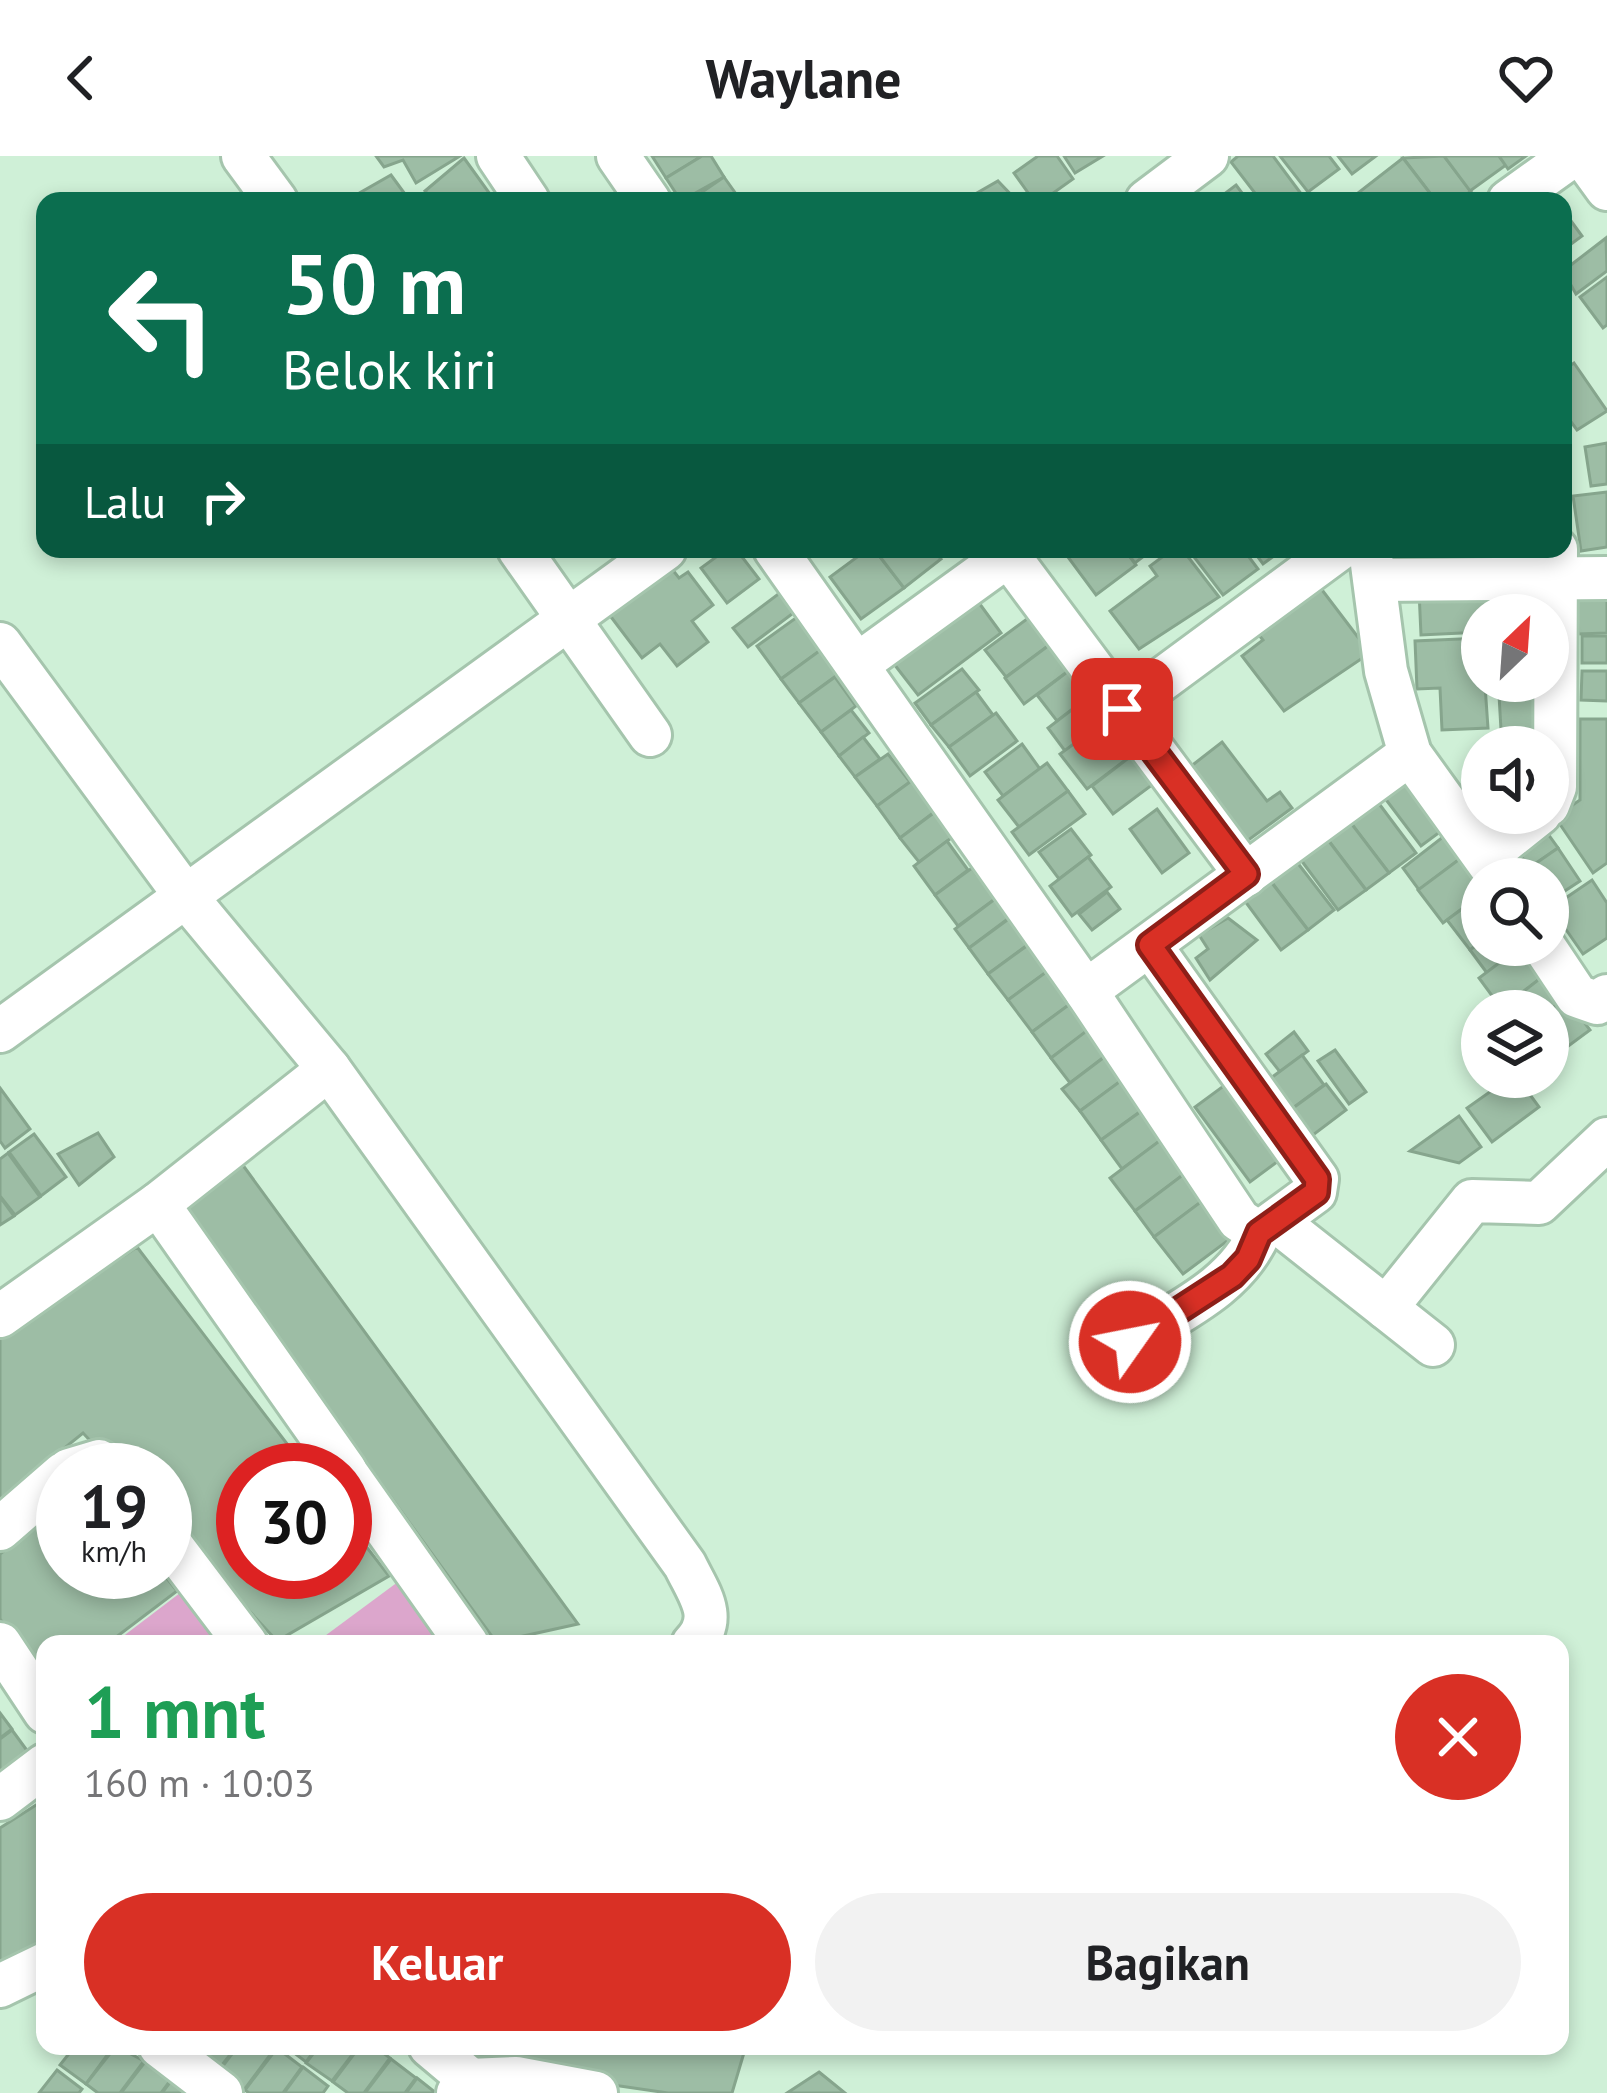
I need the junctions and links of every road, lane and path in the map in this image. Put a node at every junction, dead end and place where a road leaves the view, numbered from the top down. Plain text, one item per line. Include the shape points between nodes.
1 (498, 156) edge
2 (618, 156) edge
3 (1208, 156) edge
4 (1572, 156) edge
5 (1583, 156) edge
6 (1607, 189) edge
7 (522, 192) edge
8 (644, 192) edge
9 (1159, 192) edge
10 (1522, 192) edge
11 (525, 558) edge
12 (653, 558) edge
13 (782, 558) edge
14 (1004, 558) edge
15 (1016, 558) edge
16 (1327, 558) edge
17 (1372, 564) edge
18 (1557, 565) edge
19 (1607, 578) edge
20 (569, 620) junction
21 (0, 644) edge
22 (859, 664) junction
23 (1122, 709) junction
24 (1556, 726) edge
25 (650, 736) dead end
26 (1410, 754) junction
27 (1522, 834) edge
28 (1485, 858) edge
29 (1501, 858) edge
30 (1246, 874) junction
31 (187, 898) junction
32 (1150, 945) junction
33 (1558, 966) edge
34 (1086, 992) junction
35 (1607, 996) edge
36 (0, 1031) edge
37 (328, 1069) junction
38 (1607, 1139) edge
39 (158, 1204) junction
40 (1267, 1227) junction
41 (1386, 1308) junction
42 (0, 1316) edge
43 (1130, 1342) dead end
44 (1433, 1345) dead end
45 (326, 1443) edge
46 (36, 1498) edge
47 (372, 1509) edge
48 (0, 1529) edge
49 (192, 1573) edge
50 (239, 1635) edge
51 (461, 1635) edge
52 (700, 1635) edge
53 (0, 1644) edge
54 (36, 1698) edge
55 (36, 1772) edge
56 (0, 1799) edge
57 (36, 1968) edge
58 (0, 1986) edge
59 (172, 2055) edge
60 (439, 2055) edge
61 (471, 2089) edge
62 (221, 2093) edge
63 (596, 2093) edge

1 - 7 street
2 - 8 street
3 - 9 street
4 - 10 street
5 - 6 street
11 - 20 street
12 - 20 street
13 - 22 street
14 - 22 street
15 - 23 street
16 - 23 street
17 - 18 street
17 - 26 street via 1386,671
18 - 19 street
18 - 24 street
20 - 25 street
20 - 31 street
21 - 31 street
22 - 34 street
23 - 30 street
26 - 28 street
26 - 30 street
27 - 29 street
30 - 32 street
31 - 36 street
31 - 37 street
32 - 34 street
32 - 40 street via 1312,1166 1316,1192
33 - 35 street via 1577,996 1597,1003
34 - 40 street via 1239,1220
37 - 39 street
37 - 52 street via 685,1565 708,1614
38 - 41 street via 1540,1203 1472,1201
39 - 42 street
39 - 45 street
40 - 41 street
40 - 43 street via 1232,1276
41 - 44 street
46 - 48 street
47 - 51 street
49 - 50 street
53 - 54 street
55 - 56 street
57 - 58 street
59 - 62 street
60 - 61 street
61 - 63 street via 516,2078

